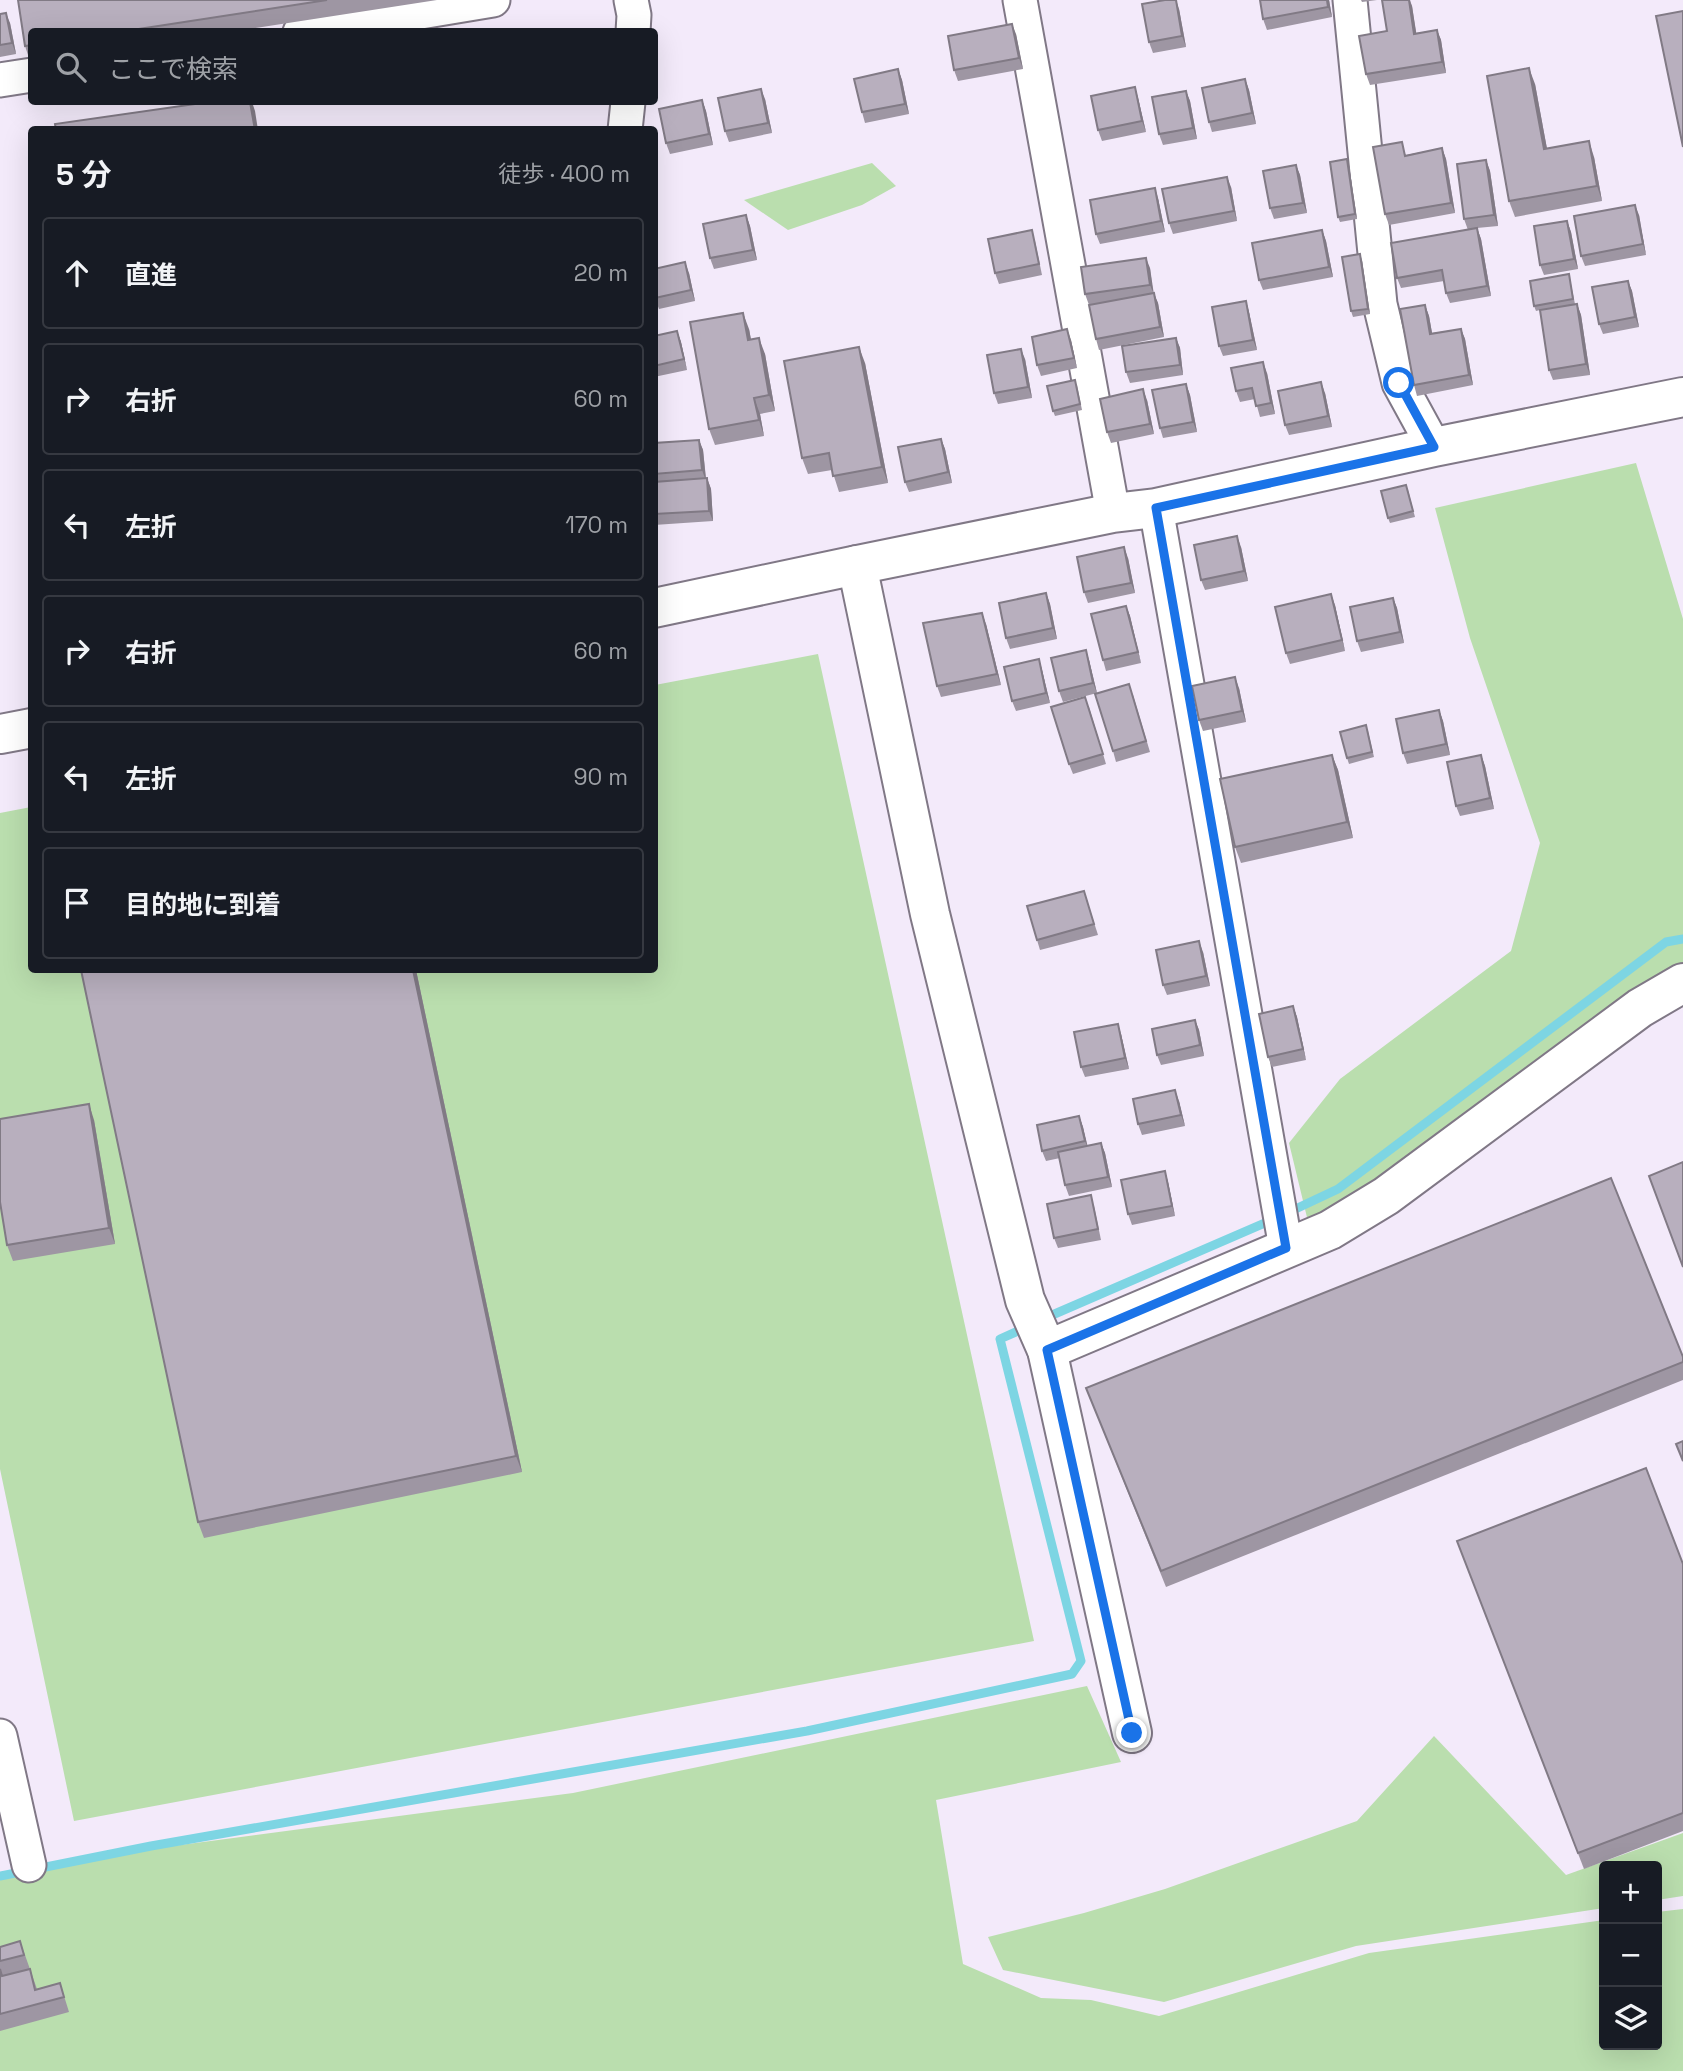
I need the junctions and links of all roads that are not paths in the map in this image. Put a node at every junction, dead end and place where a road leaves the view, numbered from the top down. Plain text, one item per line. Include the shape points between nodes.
1 (494, 0) edge
2 (631, 0) edge
3 (1020, 0) edge
4 (1350, 0) edge
5 (324, 28) edge
6 (633, 28) edge
7 (28, 76) edge
8 (0, 80) edge
9 (628, 105) edge
10 (625, 126) edge
11 (1683, 397) edge
12 (1434, 447) junction
13 (1156, 508) junction
14 (1113, 513) junction
15 (858, 565) junction
16 (658, 607) edge
17 (28, 729) edge
18 (0, 734) edge
19 (1683, 984) edge
20 (1286, 1248) junction
21 (1047, 1350) junction
22 (1132, 1733) dead end
23 (0, 1736) edge
24 (29, 1865) dead end

1 - 5 street
2 - 6 street
3 - 14 street
4 - 12 street via 1380,304 1399,383
7 - 8 street
9 - 10 street
11 - 12 street
12 - 13 street
13 - 14 street
13 - 20 street
14 - 15 street
15 - 16 street
15 - 21 street via 930,914 1026,1300
17 - 18 street
19 - 20 street via 1640,1008 1386,1196 1330,1230
20 - 21 street
21 - 22 street
23 - 24 street

